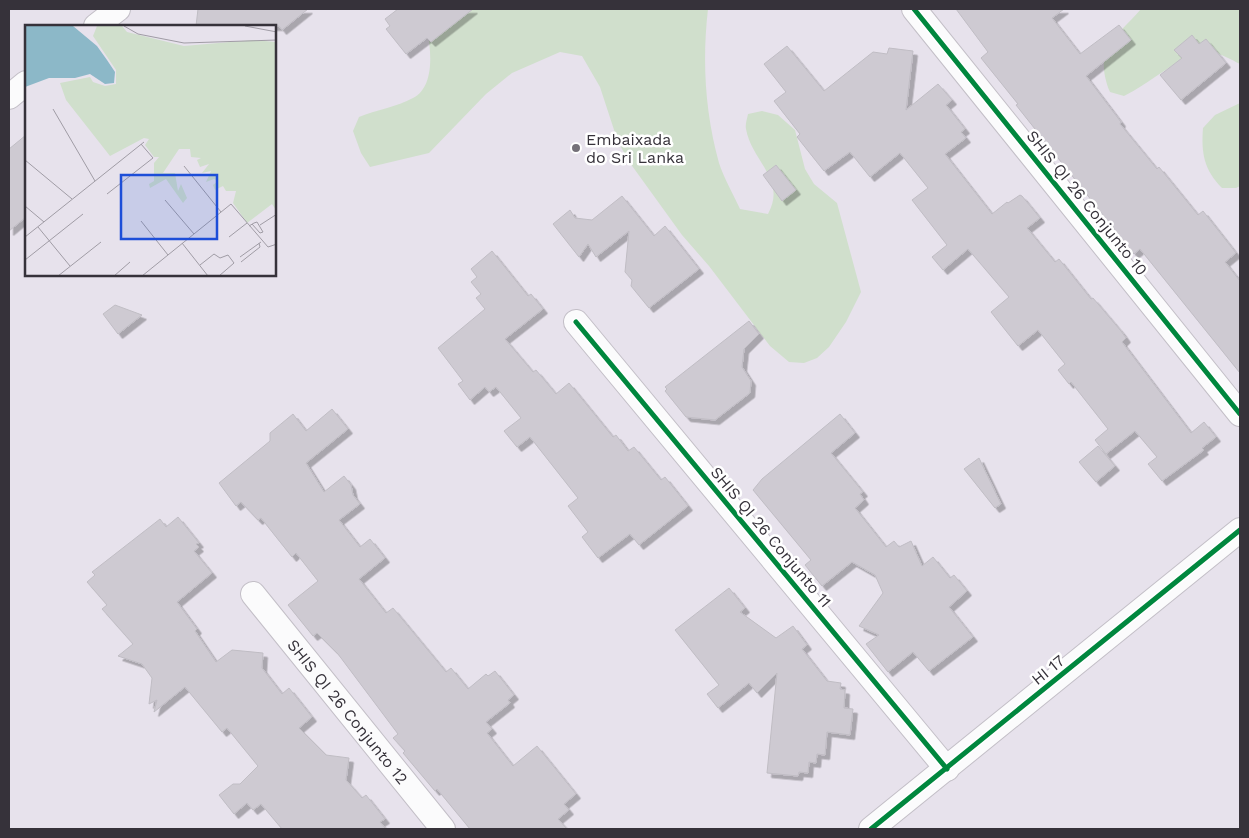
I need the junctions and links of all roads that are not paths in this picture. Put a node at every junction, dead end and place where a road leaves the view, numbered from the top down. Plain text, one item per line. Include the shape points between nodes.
1 (118, 9) edge
2 (914, 9) edge
3 (97, 25) edge
4 (25, 84) edge
5 (9, 97) edge
6 (576, 322) dead end
7 (1240, 414) edge
8 (1240, 530) edge
9 (253, 594) dead end
10 (947, 769) junction
11 (443, 829) edge
12 (871, 829) edge

1 - 3 street
2 - 7 street, SHIS QI 26 Conjunto 10
4 - 5 street
6 - 10 street, SHIS QI 26 Conjunto 11
8 - 10 street, HI 17
9 - 11 street, SHIS QI 26 Conjunto 12
10 - 12 street, HI 17

